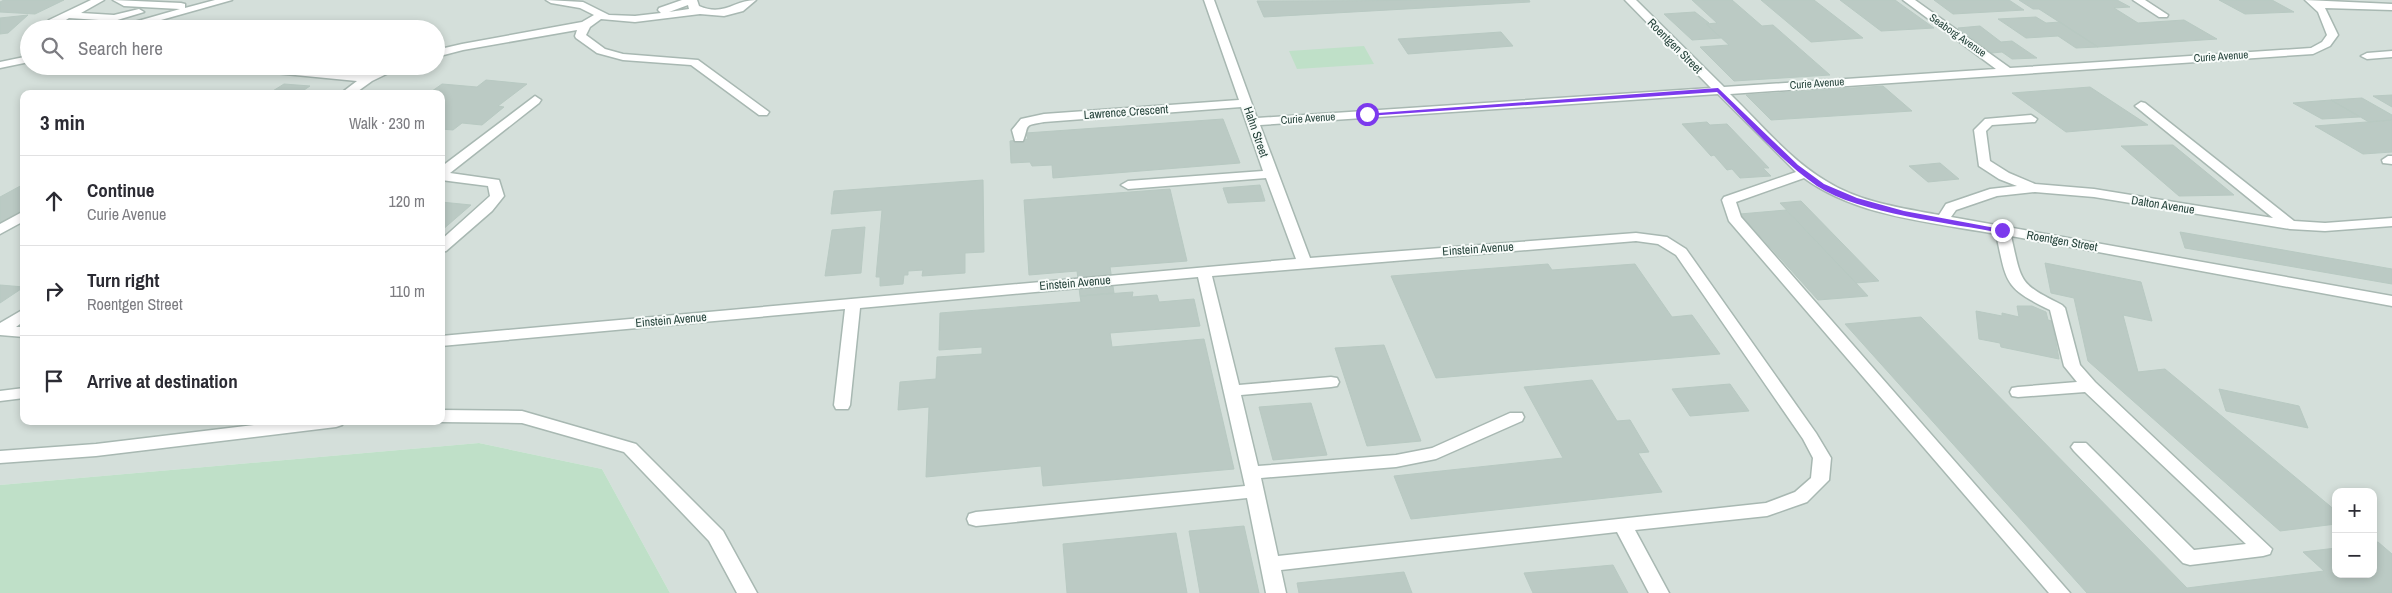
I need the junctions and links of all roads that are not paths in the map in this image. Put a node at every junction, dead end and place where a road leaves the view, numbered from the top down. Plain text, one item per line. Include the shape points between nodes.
1 (99, 0) edge
2 (118, 0) edge
3 (227, 0) edge
4 (551, 0) edge
5 (1209, 0) edge
6 (1630, 0) edge
7 (1908, 0) edge
8 (2138, 0) edge
9 (2354, 0) edge
10 (753, 1) edge
11 (2313, 2) edge
12 (210, 4) junction
13 (695, 4) edge
14 (2366, 5) junction
15 (2392, 7) edge
16 (139, 12) dead end
17 (69, 14) junction
18 (2163, 14) dead end
19 (604, 17) junction
20 (59, 20) edge
21 (149, 20) edge
22 (585, 25) junction
23 (445, 52) edge
24 (2392, 54) edge
25 (2366, 56) dead end
26 (20, 61) edge
27 (0, 65) edge
28 (2007, 70) junction
29 (327, 75) edge
30 (377, 75) edge
31 (368, 79) junction
32 (352, 90) edge
33 (1718, 90) junction
34 (535, 100) dead end
35 (1246, 103) junction
36 (2141, 106) dead end
37 (763, 112) dead end
38 (2031, 119) dead end
39 (1253, 122) junction
40 (1019, 138) dead end
41 (445, 172) edge
42 (1805, 173) junction
43 (1271, 174) junction
44 (445, 176) edge
45 (1128, 185) dead end
46 (2035, 188) junction
47 (20, 218) edge
48 (1942, 220) junction
49 (2392, 222) edge
50 (2290, 225) junction
51 (0, 230) edge
52 (2002, 230) junction
53 (445, 245) edge
54 (1305, 263) junction
55 (1204, 272) junction
56 (2392, 301) edge
57 (854, 303) junction
58 (20, 317) edge
59 (0, 330) edge
60 (20, 332) edge
61 (445, 341) edge
62 (1331, 382) dead end
63 (2089, 386) junction
64 (1232, 391) junction
65 (2018, 392) dead end
66 (20, 394) edge
67 (0, 396) edge
68 (842, 405) dead end
69 (445, 416) edge
70 (1516, 417) dead end
71 (303, 425) edge
72 (2080, 447) dead end
73 (0, 457) edge
74 (1251, 473) junction
75 (1255, 491) junction
76 (976, 519) dead end
77 (1623, 526) junction
78 (1269, 564) junction
79 (747, 593) edge
80 (1276, 593) edge
81 (1659, 593) edge
82 (2060, 593) edge

1 - 17 lane
2 - 12 lane via 168,7
3 - 12 lane
4 - 19 lane via 583,5
5 - 35 lane, Hahn Street
6 - 33 lane, Roentgen Street
7 - 28 lane, Seaborg Avenue
8 - 18 lane
9 - 14 lane
10 - 13 lane via 722,12
11 - 14 lane
11 - 28 lane, Curie Avenue via 2323,11 2333,35 2326,44 2312,51
12 - 21 lane
13 - 19 lane via 635,19
14 - 15 lane
16 - 17 lane via 106,18
17 - 20 lane
19 - 22 lane
22 - 23 lane
22 - 37 lane via 580,36 601,51 623,57 694,62
24 - 25 lane
26 - 27 lane
28 - 33 lane, Curie Avenue
29 - 31 lane
30 - 31 lane
31 - 32 lane
33 - 39 lane, Curie Avenue
33 - 42 lane, Roentgen Street
34 - 41 lane
35 - 39 lane, Hahn Street
35 - 40 lane, Lawrence Crescent via 1044,118 1026,122 1018,130
36 - 50 lane
38 - 46 lane via 1989,122 1980,130 1984,163 2004,176
39 - 43 lane, Hahn Street
42 - 48 lane, Roentgen Street via 1855,200
42 - 82 lane via 1729,200 1734,218
43 - 45 lane
43 - 54 lane, Hahn Street
44 - 53 lane via 494,184 497,196
46 - 48 lane, Dalton Avenue via 1995,192 1952,207
46 - 50 lane, Dalton Avenue via 2094,193
47 - 51 lane
48 - 52 lane, Roentgen Street
49 - 50 lane, Dalton Avenue via 2325,227
52 - 56 lane, Roentgen Street
52 - 63 lane via 2014,280 2028,294 2057,308 2072,366
54 - 55 lane, Einstein Avenue
54 - 77 lane, Einstein Avenue via 1636,237 1662,240 1681,252 1810,437 1822,458 1820,480 1801,497 1767,510
55 - 57 lane, Einstein Avenue
55 - 64 lane
57 - 61 lane, Einstein Avenue
57 - 68 lane
58 - 59 lane
59 - 60 lane
62 - 64 lane
63 - 65 lane
63 - 72 lane via 2263,549 2190,558
64 - 74 lane
66 - 67 lane
69 - 79 lane via 522,417 630,448 716,536
70 - 74 lane via 1436,453 1396,461
71 - 73 lane via 96,450
74 - 75 lane
75 - 76 lane
75 - 78 lane
77 - 78 lane, Einstein Avenue
77 - 81 lane
78 - 80 lane

